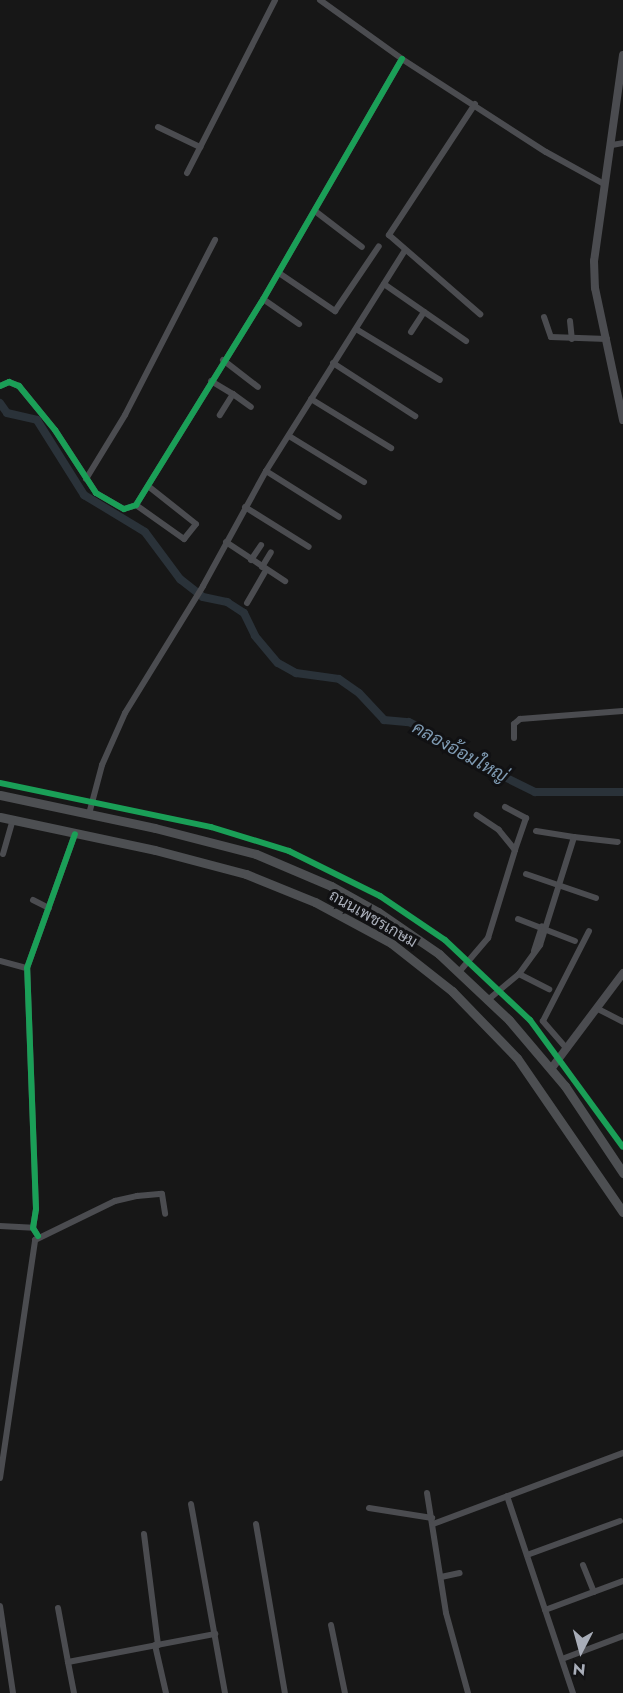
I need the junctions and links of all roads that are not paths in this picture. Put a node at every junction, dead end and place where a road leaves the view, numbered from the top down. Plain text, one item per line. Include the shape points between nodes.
1 (275, 0) edge
2 (320, 0) edge
3 (623, 55) edge
4 (402, 59) junction
5 (621, 102) edge
6 (475, 104) junction
7 (158, 127) dead end
8 (623, 143) edge
9 (612, 145) junction
10 (200, 147) junction
11 (187, 173) dead end
12 (604, 184) junction
13 (315, 211) junction
14 (215, 240) dead end
15 (379, 246) dead end
16 (362, 247) dead end
17 (405, 250) junction
18 (279, 273) junction
19 (384, 284) junction
20 (263, 299) junction
21 (424, 312) junction
22 (480, 314) dead end
23 (544, 317) dead end
24 (570, 321) dead end
25 (299, 324) dead end
26 (356, 329) junction
27 (411, 332) dead end
28 (572, 339) junction
29 (607, 339) junction
30 (466, 341) dead end
31 (224, 360) junction
32 (333, 363) junction
33 (440, 380) dead end
34 (212, 381) junction
35 (3, 384) edge
36 (258, 387) dead end
37 (233, 394) junction
38 (311, 399) junction
39 (251, 408) dead end
40 (220, 415) dead end
41 (415, 416) dead end
42 (623, 420) edge
43 (289, 436) junction
44 (390, 448) dead end
45 (266, 471) junction
46 (86, 479) junction
47 (364, 482) dead end
48 (148, 486) junction
49 (136, 505) junction
50 (246, 507) junction
51 (339, 517) dead end
52 (226, 542) junction
53 (261, 545) dead end
54 (309, 547) dead end
55 (271, 552) dead end
56 (251, 560) junction
57 (264, 568) junction
58 (285, 581) dead end
59 (247, 603) dead end
60 (623, 711) edge
61 (514, 738) dead end
62 (0, 795) edge
63 (506, 807) dead end
64 (89, 814) junction
65 (477, 815) dead end
66 (0, 818) edge
67 (13, 820) junction
68 (536, 831) dead end
69 (75, 834) junction
70 (574, 837) junction
71 (618, 842) dead end
72 (515, 850) junction
73 (3, 854) dead end
74 (526, 874) dead end
75 (559, 885) junction
76 (596, 898) dead end
77 (33, 900) dead end
78 (49, 908) junction
79 (518, 919) dead end
80 (543, 927) junction
81 (589, 931) dead end
82 (575, 941) dead end
83 (0, 961) edge
84 (27, 968) junction
85 (459, 972) junction
86 (623, 973) edge
87 (519, 974) junction
88 (549, 989) dead end
89 (489, 999) junction
90 (598, 1009) junction
91 (623, 1022) edge
92 (567, 1049) junction
93 (552, 1069) junction
94 (623, 1173) edge
95 (623, 1212) edge
96 (165, 1214) dead end
97 (0, 1226) edge
98 (33, 1228) junction
99 (38, 1236) junction
100 (623, 1453) edge
101 (0, 1478) edge
102 (427, 1493) dead end
103 (507, 1496) junction
104 (191, 1504) dead end
105 (369, 1508) dead end
106 (433, 1521) junction
107 (620, 1521) dead end
108 (256, 1524) dead end
109 (144, 1534) dead end
110 (527, 1555) junction
111 (583, 1565) dead end
112 (460, 1573) dead end
113 (441, 1577) junction
114 (623, 1581) edge
115 (594, 1592) junction
116 (0, 1606) edge
117 (58, 1608) dead end
118 (545, 1610) junction
119 (331, 1625) dead end
120 (215, 1634) junction
121 (623, 1636) edge
122 (157, 1645) junction
123 (562, 1659) junction
124 (68, 1662) junction
125 (13, 1693) edge
126 (74, 1693) edge
127 (166, 1693) edge
128 (225, 1693) edge
129 (285, 1693) edge
130 (345, 1693) edge
131 (468, 1693) edge
132 (573, 1693) edge

1 - 10 street
2 - 4 street
3 - 5 street
4 - 6 street
4 - 13 street
5 - 9 street
6 - 12 street via 546,152
6 - 17 street via 390,231 389,235
7 - 10 street
8 - 9 street
9 - 12 street
10 - 11 street
12 - 29 street via 594,270
13 - 16 street
13 - 18 street
14 - 46 street via 125,416
15 - 18 street via 335,311
17 - 19 street
17 - 22 street
18 - 20 street
19 - 21 street
19 - 26 street
20 - 25 street
20 - 31 street
21 - 27 street
21 - 30 street
23 - 28 street via 551,337
24 - 28 street
26 - 32 street
26 - 33 street
28 - 29 street
29 - 42 street
31 - 34 street
31 - 36 street
32 - 38 street
32 - 41 street
34 - 37 street
34 - 48 street
35 - 46 street via 19,386 55,430
37 - 39 street
37 - 40 street
38 - 43 street
38 - 44 street
43 - 45 street
43 - 47 street
45 - 50 street
45 - 51 street
46 - 49 street via 96,493 113,504 124,508
48 - 49 street
48 - 49 street via 196,524 184,539
50 - 52 street
50 - 54 street
52 - 56 street
52 - 64 street via 125,713 102,765
53 - 56 street
55 - 57 street
56 - 57 street
57 - 58 street
57 - 59 street
60 - 61 street via 520,719 514,724
62 - 64 main road, ถนนเพชรเกษม
63 - 72 street via 526,818
64 - 85 main road, ถนนเพชรเกษม via 216,842 290,867 378,912
65 - 72 street via 499,830
66 - 67 main road, ถนนเพชรเกษม
67 - 69 main road, ถนนเพชรเกษม
67 - 73 street
68 - 70 street
69 - 78 street
69 - 95 main road, ถนนเพชรเกษม via 246,874 315,902 391,943 452,991 517,1058
70 - 71 street
70 - 75 street
72 - 85 street via 488,938
74 - 75 street
75 - 76 street
75 - 80 street
77 - 78 street
78 - 84 street
79 - 80 street
80 - 82 street
80 - 87 street
81 - 92 street via 543,1021
83 - 84 street
84 - 98 street via 36,1209
85 - 89 main road, ถนนเพชรเกษม
86 - 90 street
87 - 88 street
87 - 89 street
89 - 93 main road, ถนนเพชรเกษม
90 - 91 street
90 - 92 street
92 - 93 street
93 - 94 main road, ถนนเพชรเกษม
96 - 99 street via 165,1198 154,1193 115,1201
97 - 98 street
98 - 99 street
99 - 101 street via 28,1267
100 - 103 street
102 - 106 street
103 - 106 street
103 - 110 street
104 - 120 street
105 - 106 street
106 - 113 street
107 - 110 street
108 - 129 street
109 - 122 street
110 - 118 street
111 - 115 street
112 - 113 street
113 - 131 street
114 - 115 street
115 - 118 street
116 - 125 street
117 - 124 street
118 - 123 street
119 - 130 street
120 - 122 street
120 - 128 street
121 - 123 street
122 - 124 street
122 - 127 street
123 - 132 street
124 - 126 street

